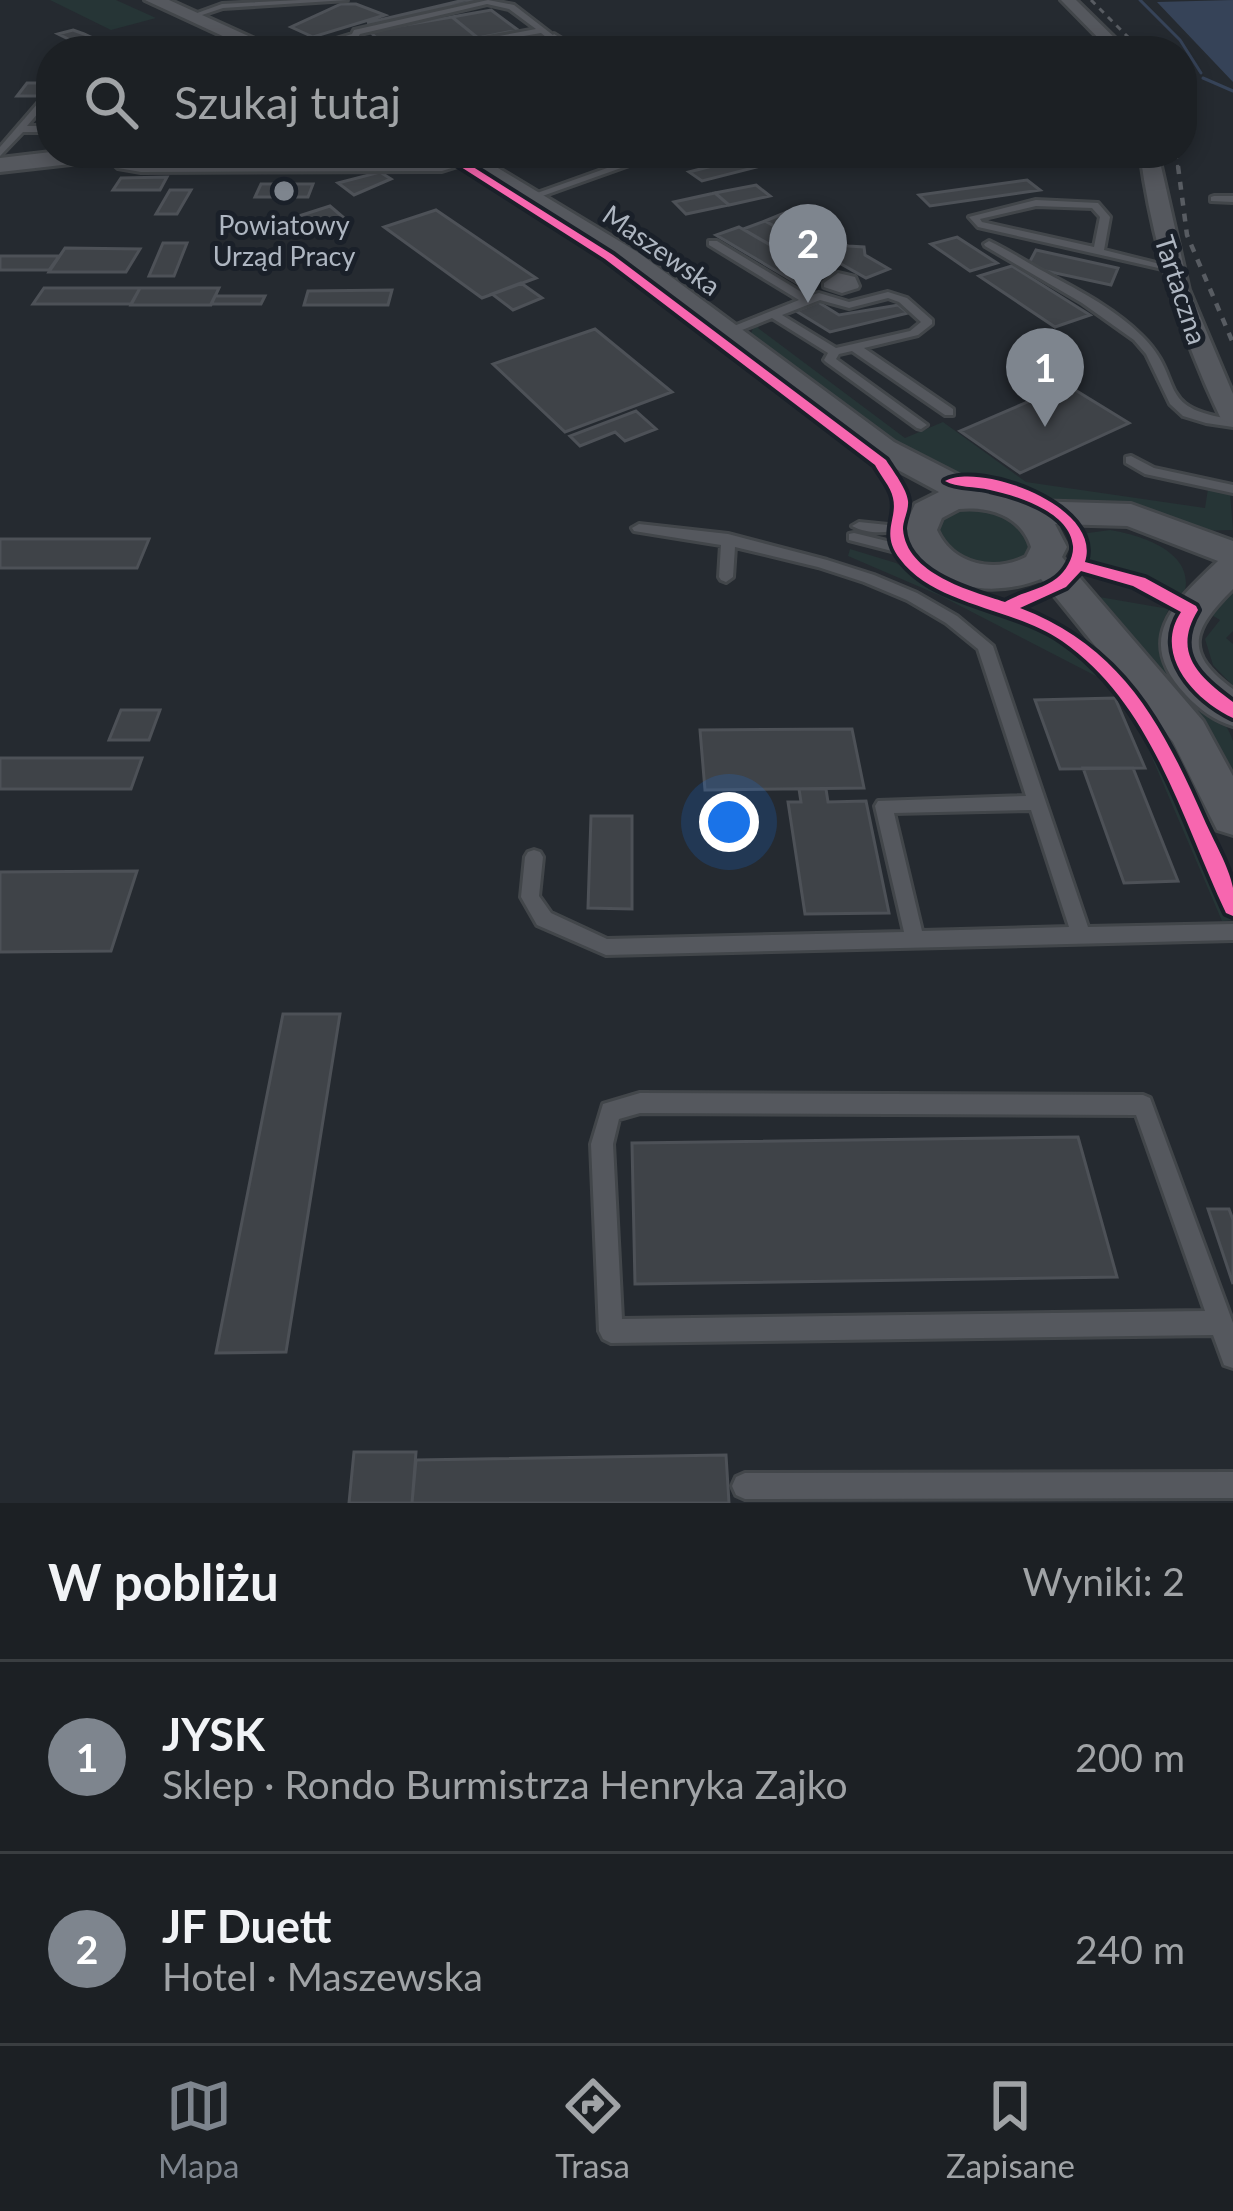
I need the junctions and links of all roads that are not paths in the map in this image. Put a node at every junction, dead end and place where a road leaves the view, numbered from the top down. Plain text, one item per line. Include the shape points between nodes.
1 (154, 0) edge
2 (343, 0) edge
3 (1068, 0) edge
4 (201, 14) junction
5 (230, 14) dead end
6 (248, 36) edge
7 (352, 36) edge
8 (543, 36) edge
9 (1105, 36) edge
10 (36, 111) edge
11 (21, 129) junction
12 (36, 129) edge
13 (0, 153) edge
14 (36, 162) edge
15 (0, 164) edge
16 (483, 168) edge
17 (615, 168) edge
18 (1150, 168) edge
19 (531, 197) junction
20 (1233, 199) edge
21 (1214, 200) dead end
22 (713, 243) dead end
23 (989, 244) dead end
24 (1099, 249) junction
25 (1167, 267) junction
26 (819, 294) junction
27 (888, 295) junction
28 (773, 314) junction
29 (728, 332) junction
30 (854, 347) junction
31 (834, 352) junction
32 (949, 412) dead end
33 (1233, 421) edge
34 (921, 425) dead end
35 (883, 449) junction
36 (1131, 460) dead end
37 (1233, 489) edge
38 (974, 497) junction
39 (1025, 512) junction
40 (924, 516) junction
41 (639, 528) dead end
42 (728, 539) junction
43 (1047, 554) junction
44 (937, 558) junction
45 (1229, 567) edge
46 (726, 577) dead end
47 (1010, 578) junction
48 (1106, 637) junction
49 (1233, 711) edge
50 (1037, 803) junction
51 (1233, 817) edge
52 (534, 857) dead end
53 (1233, 932) edge
54 (1081, 935) junction
55 (915, 940) junction
56 (1222, 1323) junction
57 (1233, 1356) edge
58 (1233, 1485) edge
59 (746, 1486) dead end

1 - 4 street
2 - 4 lane
3 - 9 street
4 - 5 lane
4 - 6 street
7 - 8 lane via 487,2 511,7
10 - 11 lane
11 - 12 lane
11 - 13 lane
14 - 15 street
16 - 19 street, Maszewska
17 - 19 lane
18 - 25 street, Tartaczna
19 - 29 street, Maszewska
20 - 21 lane
22 - 26 lane
23 - 33 lane via 1137,337 1171,401 1195,417
24 - 24 lane via 979,224 974,217 1036,202 1095,205 1106,217
24 - 25 lane
25 - 33 street, Tartaczna via 1184,322
26 - 27 lane via 854,286
26 - 27 lane via 849,305
26 - 28 lane
27 - 30 lane via 920,312 926,328
28 - 29 lane
28 - 31 lane
29 - 35 street, Maszewska
30 - 31 lane
30 - 32 lane
31 - 34 lane via 830,361
35 - 38 street, Maszewska
35 - 40 street, Maszewska via 925,499
36 - 37 lane
38 - 39 street
38 - 40 street via 942,502
39 - 43 street via 1045,532
39 - 45 street via 1122,513
40 - 44 street via 922,539
40 - 44 lane via 857,532
41 - 42 lane
42 - 46 lane
42 - 50 lane via 779,549 925,603 966,628 985,646
43 - 45 street via 1075,529 1125,526
43 - 47 street
43 - 48 street
44 - 47 street via 979,577
45 - 49 street via 1184,618 1176,640 1187,670
47 - 48 street
48 - 51 street via 1188,731
50 - 54 lane
50 - 55 lane via 884,806
52 - 55 lane via 530,897 544,919 606,947
53 - 54 lane
54 - 55 lane
56 - 56 lane via 1143,1105 640,1103 610,1111 602,1144 611,1331
56 - 57 lane
58 - 59 lane

